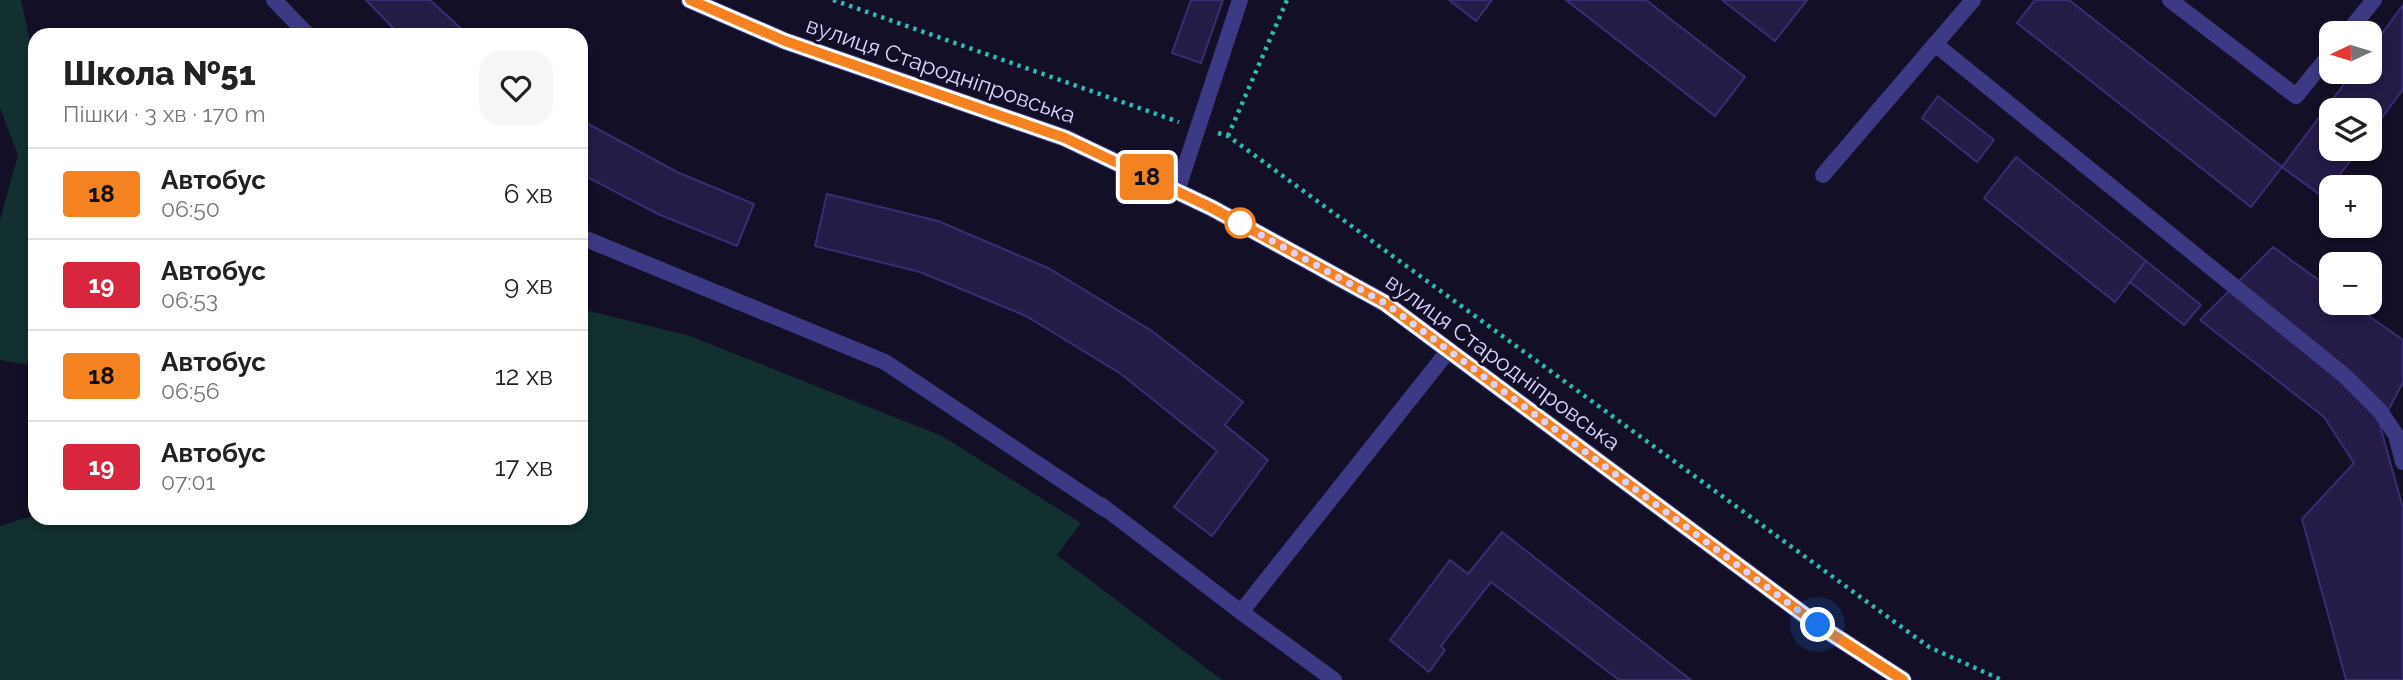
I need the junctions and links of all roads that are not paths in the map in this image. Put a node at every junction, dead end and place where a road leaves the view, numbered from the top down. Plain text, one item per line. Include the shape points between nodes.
1 (274, 0) edge
2 (690, 0) edge
3 (1240, 0) edge
4 (1973, 0) edge
5 (2170, 0) edge
6 (2374, 0) edge
7 (2357, 21) edge
8 (301, 28) edge
9 (1935, 44) junction
10 (2319, 68) edge
11 (1823, 176) dead end
12 (1177, 191) junction
13 (588, 240) edge
14 (1449, 351) junction
15 (2403, 461) edge
16 (1241, 612) junction
17 (1334, 680) edge
18 (1903, 680) edge

1 - 8 lane
2 - 12 street, вулиця Стародніпровська via 785,41 1065,138
3 - 12 lane
4 - 9 lane
5 - 10 lane via 2296,96
6 - 7 lane
9 - 11 lane
9 - 15 lane via 2345,376 2380,411 2396,435
12 - 14 street, вулиця Стародніпровська via 1385,303
13 - 16 lane via 885,362 1103,507
14 - 16 lane
14 - 18 street, вулиця Стародніпровська via 1818,625
16 - 17 lane

